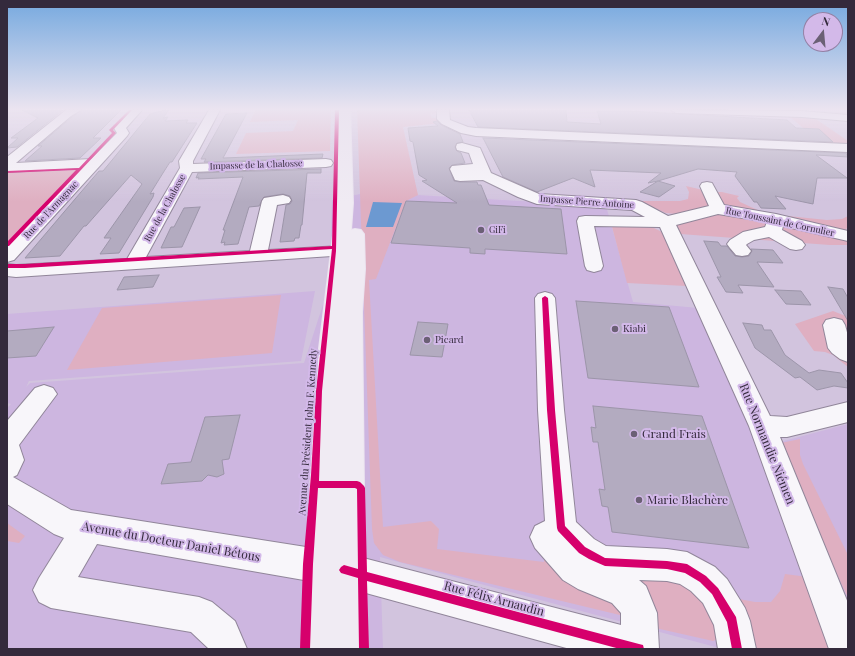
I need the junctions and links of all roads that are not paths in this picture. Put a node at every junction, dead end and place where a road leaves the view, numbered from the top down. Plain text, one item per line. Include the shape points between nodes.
1 (35, 141) edge
2 (115, 141) edge
3 (198, 141) edge
4 (344, 141) edge
5 (676, 141) edge
6 (462, 148) dead end
7 (848, 148) edge
8 (93, 163) junction
9 (326, 163) dead end
10 (7, 164) edge
11 (7, 168) edge
12 (187, 168) junction
13 (707, 186) dead end
14 (283, 200) dead end
15 (718, 209) junction
16 (666, 222) junction
17 (774, 225) junction
18 (848, 236) edge
19 (796, 245) dead end
20 (348, 248) junction
21 (742, 251) dead end
22 (7, 256) edge
23 (258, 256) junction
24 (134, 263) junction
25 (594, 266) dead end
26 (7, 270) edge
27 (545, 298) dead end
28 (834, 325) dead end
29 (848, 354) edge
30 (44, 394) dead end
31 (848, 412) edge
32 (762, 426) junction
33 (7, 440) edge
34 (7, 451) edge
35 (7, 467) edge
36 (7, 488) edge
37 (89, 528) junction
38 (553, 533) junction
39 (334, 569) junction
40 (228, 649) edge
41 (322, 649) edge
42 (344, 649) edge
43 (639, 649) edge
44 (737, 649) edge
45 (848, 649) edge

1 - 10 street
2 - 8 street, Rue de l'Armagnac
3 - 12 street, Rue de la Chalosse via 186,161
4 - 20 main road, Avenue du Président John F. Kennedy
5 - 7 street
6 - 16 street, Impasse Pierre Antoine via 475,151 483,172 504,186 537,199 636,205
8 - 11 street
8 - 22 street, Rue de l'Armagnac
9 - 12 street, Impasse de la Chalosse
12 - 24 street, Rue de la Chalosse
13 - 15 street
14 - 23 street via 270,201
15 - 16 street, Rue Toussaint de Cornulier
15 - 17 street, Rue Toussaint de Cornulier
16 - 25 street, Rue Toussaint de Cornulier via 585,221
16 - 32 street, Rue Normandie Niémen
17 - 18 street, Rue Toussaint de Cornulier
17 - 19 street
17 - 21 street via 736,244
20 - 23 street
20 - 39 main road, Avenue du Président John F. Kennedy via 355,269 351,312 349,490
20 - 39 main road, Avenue du Président John F. Kennedy via 327,381 336,408
23 - 24 street
24 - 26 street
27 - 38 street via 551,410
28 - 29 street via 840,348
30 - 33 street
31 - 32 street via 787,427
32 - 45 street, Rue Normandie Niémen
34 - 35 street via 10,460
36 - 37 street, Avenue du Docteur Daniel Bétous via 65,524
37 - 39 street, Avenue du Docteur Daniel Bétous
37 - 40 street via 51,590 200,615 222,634
38 - 43 street via 575,568 590,577 624,590 633,599 639,613
38 - 44 street via 605,562 687,569 703,579 715,591 732,621
39 - 41 main road, Avenue du Président John F. Kennedy
39 - 42 main road, Avenue du Président John F. Kennedy
39 - 43 street, Rue Félix Arnaudin

